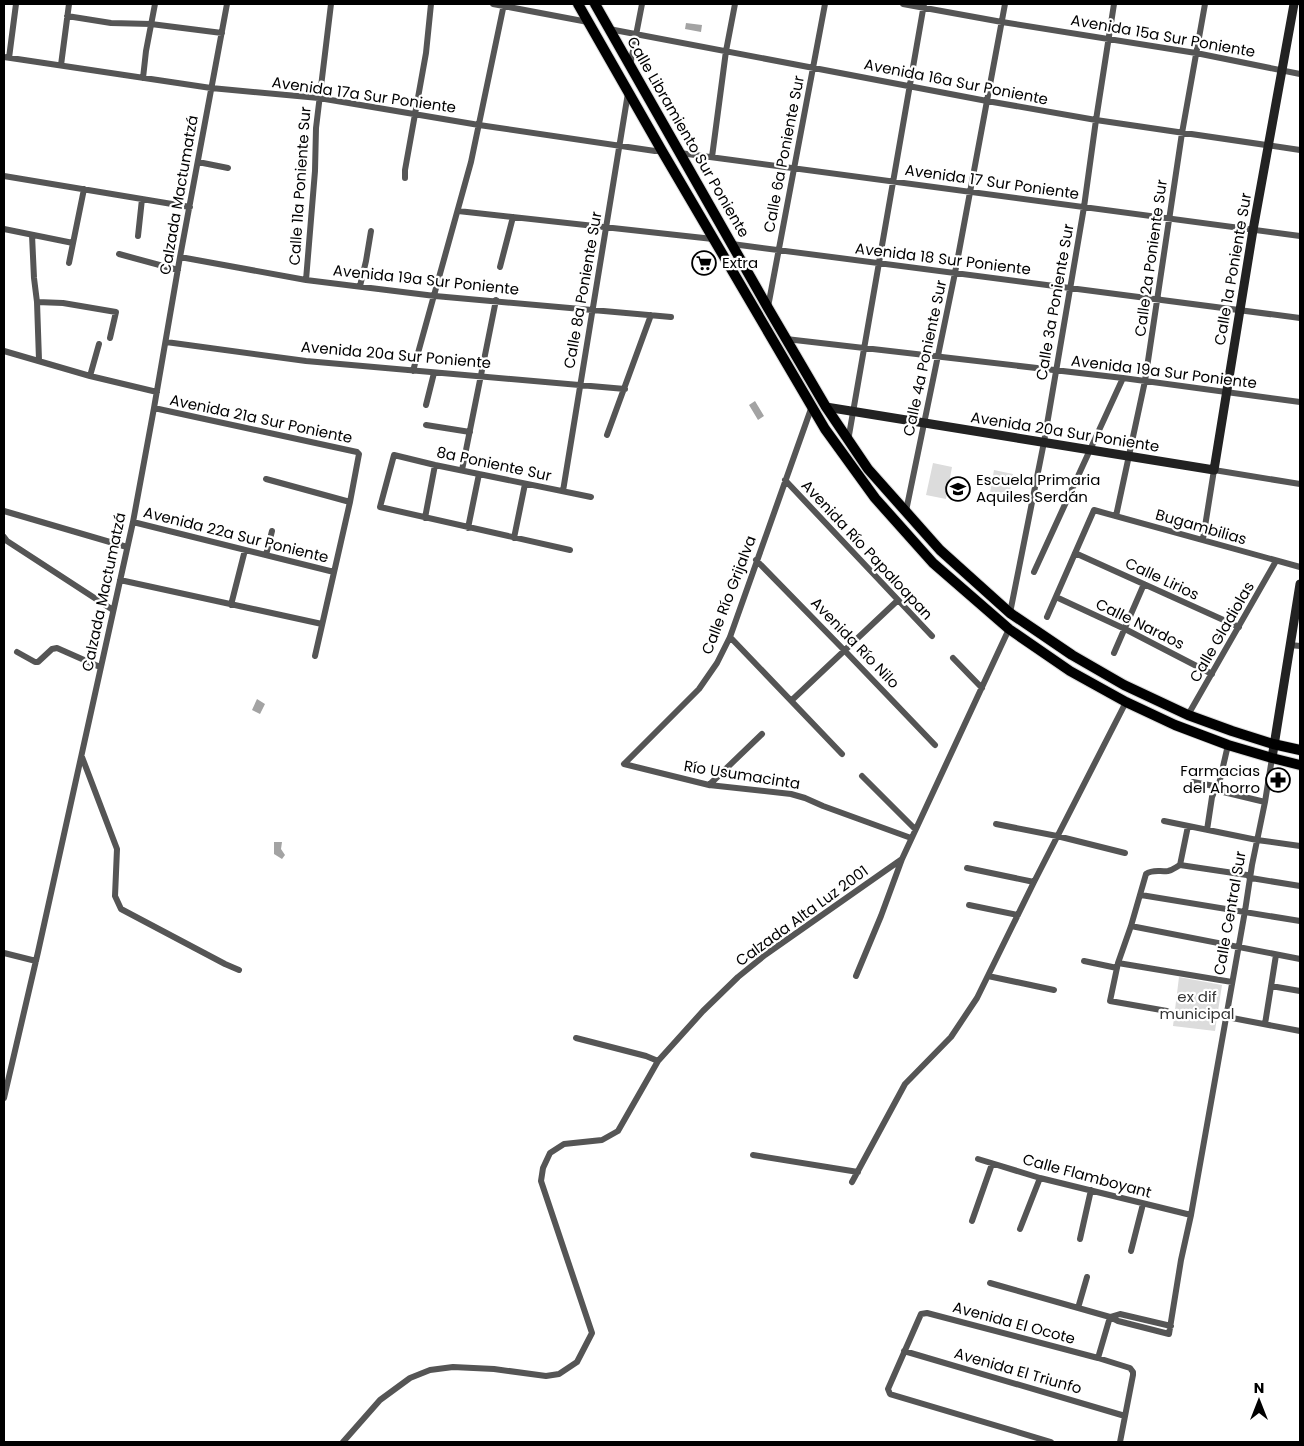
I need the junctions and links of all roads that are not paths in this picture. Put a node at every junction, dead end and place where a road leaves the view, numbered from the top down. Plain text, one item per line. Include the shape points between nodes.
1 (16, 4) edge
2 (69, 4) edge
3 (155, 4) edge
4 (227, 4) edge
5 (331, 4) edge
6 (431, 4) edge
7 (493, 4) edge
8 (578, 4) edge
9 (583, 4) edge
10 (589, 4) edge
11 (595, 4) edge
12 (642, 4) edge
13 (735, 4) edge
14 (825, 4) edge
15 (903, 4) edge
16 (1005, 4) edge
17 (1114, 4) edge
18 (1205, 4) edge
19 (1294, 4) edge
20 (504, 5) edge
21 (924, 6) edge
22 (67, 16) junction
23 (588, 22) junction
24 (1002, 22) junction
25 (151, 24) junction
26 (611, 32) junction
27 (222, 33) junction
28 (637, 34) junction
29 (1109, 38) junction
30 (598, 40) junction
31 (726, 51) junction
32 (1196, 52) junction
33 (6, 57) edge
34 (61, 65) junction
35 (630, 66) junction
36 (813, 68) junction
37 (1282, 71) junction
38 (1300, 74) edge
39 (143, 78) junction
40 (910, 86) junction
41 (212, 88) junction
42 (628, 92) junction
43 (318, 98) junction
44 (987, 101) junction
45 (415, 114) junction
46 (1096, 120) junction
47 (479, 125) junction
48 (1182, 133) junction
49 (1269, 145) junction
50 (619, 146) junction
51 (1300, 150) edge
52 (662, 151) junction
53 (680, 153) junction
54 (712, 157) junction
55 (198, 162) junction
56 (228, 168) dead end
57 (794, 168) junction
58 (4, 176) edge
59 (405, 178) dead end
60 (893, 182) junction
61 (84, 189) junction
62 (970, 192) junction
63 (142, 199) junction
64 (190, 206) junction
65 (1084, 207) junction
66 (458, 211) junction
67 (513, 217) junction
68 (1168, 218) junction
69 (607, 226) junction
70 (4, 229) edge
71 (1253, 230) junction
72 (371, 231) dead end
73 (32, 235) junction
74 (138, 236) dead end
75 (1300, 236) edge
76 (713, 239) junction
77 (73, 243) junction
78 (732, 244) junction
79 (778, 250) junction
80 (119, 254) dead end
81 (180, 257) junction
82 (69, 263) dead end
83 (879, 263) junction
84 (500, 267) dead end
85 (178, 270) junction
86 (955, 273) junction
87 (306, 280) junction
88 (360, 286) junction
89 (1070, 288) junction
90 (435, 296) junction
91 (1158, 299) junction
92 (496, 300) junction
93 (37, 302) junction
94 (768, 308) junction
95 (593, 310) junction
96 (1240, 310) junction
97 (651, 315) junction
98 (671, 317) dead end
99 (1300, 318) edge
100 (110, 338) dead end
101 (786, 339) junction
102 (166, 342) junction
103 (99, 344) dead end
104 (864, 348) junction
105 (4, 351) edge
106 (938, 357) junction
107 (39, 360) junction
108 (413, 371) junction
109 (1056, 371) junction
110 (434, 373) junction
111 (90, 376) junction
112 (480, 377) junction
113 (1123, 378) junction
114 (1145, 381) junction
115 (580, 385) junction
116 (625, 389) junction
117 (157, 392) junction
118 (1227, 393) junction
119 (1300, 402) edge
120 (426, 405) dead end
121 (812, 406) junction
122 (826, 407) junction
123 (154, 408) junction
124 (853, 411) junction
125 (924, 422) junction
126 (426, 425) dead end
127 (470, 432) junction
128 (607, 435) dead end
129 (848, 441) junction
130 (1044, 442) junction
131 (1091, 450) junction
132 (1129, 457) junction
133 (435, 465) junction
134 (462, 470) junction
135 (1214, 470) junction
136 (479, 474) junction
137 (266, 479) dead end
138 (785, 480) junction
139 (525, 484) junction
140 (1300, 484) edge
141 (563, 491) junction
142 (591, 497) dead end
143 (350, 502) junction
144 (4, 511) edge
145 (906, 512) junction
146 (1116, 516) junction
147 (425, 518) junction
148 (133, 522) junction
149 (468, 528) junction
150 (272, 531) dead end
151 (514, 538) junction
152 (1203, 540) junction
153 (5, 541) edge
154 (127, 547) junction
155 (244, 550) junction
156 (570, 550) dead end
157 (1075, 554) junction
158 (266, 555) junction
159 (756, 560) junction
160 (1276, 562) junction
161 (1300, 567) edge
162 (334, 572) junction
163 (1034, 572) dead end
164 (120, 580) junction
165 (1144, 584) junction
166 (1300, 584) edge
167 (1056, 597) junction
168 (897, 601) junction
169 (232, 605) junction
170 (113, 610) junction
171 (1010, 612) junction
172 (1047, 617) dead end
173 (322, 624) junction
174 (1239, 628) junction
175 (1009, 629) junction
176 (1125, 629) junction
177 (932, 636) dead end
178 (730, 637) junction
179 (1290, 645) junction
180 (1300, 646) edge
181 (846, 651) junction
182 (17, 652) dead end
183 (1114, 653) dead end
184 (315, 656) dead end
185 (953, 658) dead end
186 (100, 667) junction
187 (1212, 674) junction
188 (982, 688) junction
189 (792, 700) junction
190 (1126, 702) junction
191 (1188, 714) junction
192 (762, 734) dead end
193 (1273, 744) junction
194 (935, 745) dead end
195 (1228, 745) junction
196 (1300, 750) edge
197 (842, 754) dead end
198 (81, 756) junction
199 (1272, 758) junction
200 (624, 764) joint
201 (1300, 765) edge
202 (862, 776) dead end
203 (1193, 782) dead end
204 (709, 785) junction
205 (1215, 790) junction
206 (1265, 802) junction
207 (1164, 821) dead end
208 (996, 824) dead end
209 (1188, 826) junction
210 (915, 829) junction
211 (1206, 830) junction
212 (1057, 836) junction
213 (911, 838) junction
214 (1257, 840) junction
215 (1300, 846) edge
216 (1125, 852) dead end
217 (902, 859) junction
218 (1180, 865) junction
219 (967, 868) dead end
220 (1251, 878) junction
221 (1034, 882) junction
222 (1300, 886) edge
223 (1141, 894) junction
224 (969, 905) dead end
225 (1245, 911) junction
226 (1018, 915) junction
227 (1300, 921) edge
228 (1131, 926) junction
229 (1238, 947) junction
230 (4, 952) edge
231 (1276, 955) junction
232 (1300, 959) edge
233 (36, 961) junction
234 (1084, 961) dead end
235 (1118, 965) junction
236 (239, 970) dead end
237 (856, 976) dead end
238 (988, 976) junction
239 (1232, 982) junction
240 (1271, 986) junction
241 (1054, 990) dead end
242 (1300, 991) edge
243 (1167, 1011) dead end
244 (1227, 1017) junction
245 (1265, 1024) junction
246 (1300, 1031) edge
247 (576, 1038) dead end
248 (658, 1061) junction
249 (4, 1098) edge
250 (753, 1155) dead end
251 (978, 1159) dead end
252 (992, 1164) junction
253 (858, 1172) junction
254 (1040, 1178) junction
255 (852, 1182) dead end
256 (1091, 1190) junction
257 (1143, 1204) junction
258 (1190, 1215) junction
259 (972, 1221) dead end
260 (1020, 1229) dead end
261 (1080, 1239) dead end
262 (1131, 1252) dead end
263 (1087, 1277) dead end
264 (990, 1283) dead end
265 (1078, 1308) junction
266 (1110, 1317) junction
267 (1171, 1326) junction
268 (904, 1351) junction
269 (1098, 1358) junction
270 (1125, 1416) junction
271 (343, 1442) edge
272 (1051, 1442) edge
273 (1120, 1442) edge

1 - 33 street
2 - 22 street
3 - 25 street
4 - 27 street, Calzada Mactumatzá
5 - 43 street, Calle 11a Poniente Sur
6 - 45 street
7 - 20 street
8 - 23 main road, Calle Libramiento Sur Poniente
9 - 30 main road, Calle Libramiento Sur Poniente via 596,27
10 - 26 main road, Calle Libramiento Sur Poniente via 601,26
11 - 26 main road, Calle Libramiento Sur Poniente
12 - 28 street
13 - 31 street
14 - 36 street, Calle 6a Poniente Sur
15 - 21 street, Avenida 15a Sur Poniente
16 - 24 street, Calle 4a Poniente Sur
17 - 29 street, Calle 3a Poniente Sur
18 - 32 street, Calle 2a Poniente Sur
19 - 37 street, Calle 1a Poniente Sur
20 - 23 street
20 - 47 street
21 - 24 street, Avenida 15a Sur Poniente
21 - 40 street
22 - 25 street via 111,23
22 - 34 street
23 - 30 main road, Calle Libramiento Sur Poniente
24 - 29 street, Avenida 15a Sur Poniente
24 - 44 street, Calle 4a Poniente Sur
25 - 27 street
25 - 39 street
26 - 28 street, Avenida 16a Sur Poniente
26 - 35 main road, Calle Libramiento Sur Poniente
27 - 41 street, Calzada Mactumatzá
28 - 31 street, Avenida 16a Sur Poniente
28 - 35 street
29 - 32 street, Avenida 15a Sur Poniente
29 - 46 street, Calle 3a Poniente Sur
30 - 42 main road, Calle Libramiento Sur Poniente
31 - 36 street, Avenida 16a Sur Poniente
31 - 54 street
32 - 37 street, Avenida 15a Sur Poniente
32 - 48 street, Calle 2a Poniente Sur
33 - 34 street, Avenida 17a Sur Poniente
34 - 39 street, Avenida 17a Sur Poniente
35 - 53 main road, Calle Libramiento Sur Poniente
36 - 40 street, Avenida 16a Sur Poniente
36 - 57 street, Calle 6a Poniente Sur
37 - 38 street, Avenida 15a Sur Poniente
37 - 49 street, Calle 1a Poniente Sur
39 - 41 street, Avenida 17a Sur Poniente
40 - 44 street, Avenida 16a Sur Poniente
40 - 60 street
41 - 43 street, Avenida 17a Sur Poniente
41 - 55 street, Calzada Mactumatzá
42 - 50 street, Calle 8a Poniente Sur
42 - 52 main road, Calle Libramiento Sur Poniente
43 - 45 street, Avenida 17a Sur Poniente
43 - 87 street, Calle 11a Poniente Sur
44 - 46 street, Avenida 16a Sur Poniente
44 - 62 street, Calle 4a Poniente Sur
45 - 47 street, Avenida 17a Sur Poniente
45 - 59 street
46 - 48 street, Avenida 16a Sur Poniente
46 - 65 street, Calle 3a Poniente Sur
47 - 50 street, Avenida 17a Sur Poniente
47 - 66 street
48 - 49 street, Avenida 16a Sur Poniente
48 - 68 street, Calle 2a Poniente Sur
49 - 51 street, Avenida 16a Sur Poniente
49 - 71 street, Calle 1a Poniente Sur
50 - 52 street, Avenida 17a Sur Poniente
50 - 69 street, Calle 8a Poniente Sur
52 - 76 main road, Calle Libramiento Sur Poniente
53 - 54 street, Avenida 17 Sur Poniente
53 - 78 main road, Calle Libramiento Sur Poniente
54 - 57 street, Avenida 17 Sur Poniente
55 - 56 street
55 - 64 street, Calzada Mactumatzá
57 - 60 street, Avenida 17 Sur Poniente
57 - 79 street, Calle 6a Poniente Sur
58 - 61 street
60 - 62 street, Avenida 17 Sur Poniente
60 - 83 street
61 - 63 street
61 - 77 street
62 - 65 street, Avenida 17 Sur Poniente
62 - 86 street, Calle 4a Poniente Sur
63 - 64 street
63 - 74 street
64 - 81 street, Calzada Mactumatzá
65 - 68 street, Avenida 17 Sur Poniente
65 - 89 street, Calle 3a Poniente Sur
66 - 67 street
66 - 90 street
67 - 69 street
67 - 84 street
68 - 71 street, Avenida 17 Sur Poniente
68 - 91 street, Calle 2a Poniente Sur
69 - 76 street
69 - 95 street, Calle 8a Poniente Sur
70 - 73 street
71 - 75 street, Avenida 17 Sur Poniente
71 - 96 street, Calle 1a Poniente Sur
72 - 88 street
73 - 77 street
73 - 93 street
76 - 121 main road, Calle Libramiento Sur Poniente
77 - 82 street
78 - 79 street, Avenida 18 Sur Poniente
78 - 94 main road, Calle Libramiento Sur Poniente
79 - 83 street, Avenida 18 Sur Poniente
79 - 94 street, Calle 6a Poniente Sur
80 - 85 street
81 - 85 street, Calzada Mactumatzá
81 - 87 street, Avenida 19a Sur Poniente
83 - 86 street, Avenida 18 Sur Poniente
83 - 104 street
85 - 102 street, Calzada Mactumatzá
86 - 89 street, Avenida 18 Sur Poniente
86 - 106 street, Calle 4a Poniente Sur
87 - 88 street, Avenida 19a Sur Poniente
88 - 90 street, Avenida 19a Sur Poniente
89 - 91 street, Avenida 18 Sur Poniente
89 - 109 street, Calle 3a Poniente Sur
90 - 92 street, Avenida 19a Sur Poniente
90 - 108 street
91 - 96 street, Avenida 18 Sur Poniente
91 - 114 street, Calle 2a Poniente Sur
92 - 95 street, Avenida 19a Sur Poniente
92 - 112 street
93 - 100 street via 116,312
93 - 107 street
94 - 101 main road, Calle Libramiento Sur Poniente
95 - 97 street, Avenida 19a Sur Poniente
95 - 115 street, Calle 8a Poniente Sur
96 - 99 street, Avenida 18 Sur Poniente
96 - 118 street, Calle 1a Poniente Sur
97 - 98 street, Avenida 19a Sur Poniente
97 - 116 street
101 - 104 street, Avenida 19a Sur Poniente
101 - 122 main road, Calle Libramiento Sur Poniente
102 - 108 street, Avenida 20a Sur Poniente via 306,361
102 - 117 street, Calzada Mactumatzá
103 - 111 street
104 - 106 street, Avenida 19a Sur Poniente
104 - 124 street
105 - 107 street, Avenida 21a Sur Poniente
106 - 109 street, Avenida 19a Sur Poniente
106 - 125 street, Calle 4a Poniente Sur
107 - 111 street, Avenida 21a Sur Poniente
108 - 110 street, Avenida 20a Sur Poniente
109 - 113 street, Avenida 19a Sur Poniente
109 - 130 street, Calle 3a Poniente Sur
110 - 112 street, Avenida 20a Sur Poniente
110 - 120 street
111 - 117 street, Avenida 21a Sur Poniente
112 - 115 street, Avenida 20a Sur Poniente
112 - 127 street
113 - 114 street, Avenida 19a Sur Poniente
113 - 131 street
114 - 118 street, Avenida 19a Sur Poniente
114 - 132 street, Calle 2a Poniente Sur
115 - 116 street, Avenida 20a Sur Poniente
115 - 141 street, Calle 8a Poniente Sur
116 - 128 street
117 - 123 street, Calzada Mactumatzá
118 - 119 street, Avenida 19a Sur Poniente
118 - 135 street, Calle 1a Poniente Sur
121 - 138 street, Calle Río Grijalva
121 - 175 main road, Calle Libramiento Sur Poniente via 876,498 933,563
122 - 124 street, Avenida 20a Sur Poniente
122 - 129 main road, Calle Libramiento Sur Poniente
123 - 143 street, Avenida 21a Sur Poniente via 356,452 359,458
123 - 148 street, Calzada Mactumatzá
124 - 125 street, Avenida 20a Sur Poniente
124 - 129 street
125 - 130 street, Avenida 20a Sur Poniente
125 - 145 street, Calle 4a Poniente Sur
126 - 127 street
127 - 134 street
129 - 145 main road, Calle Libramiento Sur Poniente
130 - 131 street, Avenida 20a Sur Poniente
130 - 171 street, Calle 3a Poniente Sur
131 - 132 street, Avenida 20a Sur Poniente
131 - 163 street
132 - 135 street, Avenida 20a Sur Poniente
132 - 146 street, Calle 2a Poniente Sur
133 - 134 street, 8a Poniente Sur
133 - 147 street
133 - 147 street, 8a Poniente Sur via 394,455 380,507
134 - 136 street, 8a Poniente Sur
135 - 140 street, Avenida 20a Sur Poniente
135 - 152 street, Calle 1a Poniente Sur
136 - 139 street, 8a Poniente Sur
136 - 149 street
137 - 143 street
138 - 159 street, Calle Río Grijalva
138 - 168 street, Avenida Río Papaloapan
139 - 141 street, 8a Poniente Sur
139 - 151 street
141 - 142 street, 8a Poniente Sur
143 - 162 street
144 - 154 street
145 - 171 main road, Calle Libramiento Sur Poniente via 940,550
146 - 152 street, Bugambilias
146 - 157 street, Bugambilias via 1094,510
147 - 149 street
148 - 154 street, Calzada Mactumatzá
148 - 155 street, Avenida 22a Sur Poniente
149 - 151 street
150 - 158 street
151 - 156 street
152 - 160 street, Bugambilias
153 - 170 street
154 - 164 street, Calzada Mactumatzá
155 - 158 street, Avenida 22a Sur Poniente
155 - 169 street
157 - 165 street, Calle Lirios
157 - 167 street
158 - 162 street, Avenida 22a Sur Poniente
159 - 178 street, Calle Río Grijalva
159 - 181 street, Avenida Río Nilo
160 - 161 street, Bugambilias
160 - 174 street, Calle Gladiolas
162 - 173 street
164 - 169 street
164 - 170 street, Calzada Mactumatzá
165 - 174 street, Calle Lirios
165 - 176 street
166 - 179 street, Calle Central Sur
167 - 172 street
167 - 176 street, Calle Nardos
168 - 177 street, Avenida Río Papaloapan
168 - 181 street
169 - 173 street
170 - 186 street, Calzada Mactumatzá
171 - 191 main road, Calle Libramiento Sur Poniente via 1072,655 1124,685
173 - 184 street
174 - 187 street, Calle Gladiolas
175 - 188 street
175 - 190 main road, Calle Libramiento Sur Poniente via 1070,671
176 - 183 street
176 - 187 street, Calle Nardos
178 - 189 street
178 - 200 street, Calle Río Grijalva via 718,663 699,689
179 - 180 street
179 - 193 street, Calle Central Sur
181 - 189 street
181 - 194 street, Avenida Río Nilo
182 - 186 street via 38,662 57,648
185 - 188 street
186 - 198 street, Calzada Mactumatzá
187 - 191 street, Calle Gladiolas
188 - 210 street
189 - 197 street
190 - 195 main road, Calle Libramiento Sur Poniente
190 - 212 street
191 - 193 main road, Calle Libramiento Sur Poniente
192 - 204 street
193 - 196 main road, Calle Libramiento Sur Poniente
193 - 199 street, Calle Central Sur
195 - 199 main road, Calle Libramiento Sur Poniente
195 - 205 street
198 - 233 street, Calzada Mactumatzá
198 - 236 street via 117,849 115,896 120,908
199 - 201 main road, Calle Libramiento Sur Poniente
199 - 206 street, Calle Central Sur
200 - 204 street, Río Usumacinta
202 - 210 street
203 - 205 street via 1214,786
204 - 213 street, Río Usumacinta via 791,794
205 - 206 street
205 - 211 street
206 - 214 street, Calle Central Sur
207 - 209 street
208 - 212 street
209 - 211 street
209 - 218 street
210 - 213 street
211 - 214 street
212 - 216 street
212 - 221 street
213 - 217 street
214 - 215 street
214 - 220 street, Calle Central Sur
217 - 237 street
217 - 248 street, Calzada Alta Luz 2001 via 744,972
218 - 220 street
218 - 223 street via 1167,871 1150,871 1146,874
219 - 221 street
220 - 222 street
220 - 225 street, Calle Central Sur
221 - 226 street
223 - 225 street
223 - 228 street
224 - 226 street
225 - 227 street
225 - 229 street, Calle Central Sur
226 - 238 street
228 - 229 street
228 - 235 street
229 - 231 street
229 - 239 street, Calle Central Sur
230 - 233 street
231 - 232 street
231 - 240 street
233 - 249 street, Calzada Mactumatzá
234 - 235 street
235 - 239 street
235 - 243 street via 1110,1001
238 - 241 street
238 - 253 street via 970,1010 951,1036 905,1084
239 - 244 street, Calle Central Sur
240 - 242 street
240 - 245 street
244 - 245 street
244 - 258 street, Calle Central Sur
245 - 246 street
247 - 248 street
248 - 271 street, Calzada Alta Luz 2001 via 618,1131 602,1140 564,1144 550,1153 543,1168 541,1181 592,1334 578,1362 559,1374 546,1376 494,1369 454,1367 430,1370 410,1378 380,1400
250 - 253 street
251 - 252 street, Calle Flamboyant
252 - 254 street, Calle Flamboyant
252 - 259 street
253 - 255 street
254 - 256 street, Calle Flamboyant
254 - 260 street
256 - 257 street, Calle Flamboyant
256 - 261 street
257 - 258 street, Calle Flamboyant
257 - 262 street
258 - 267 street, Calle Central Sur
263 - 265 street
264 - 265 street
265 - 266 street
266 - 267 street via 1120,1314
266 - 267 street, Calle Central Sur via 1118,1322 1169,1334
266 - 269 street
268 - 269 street, Avenida El Ocote via 924,1313
268 - 270 street, Avenida El Triunfo
268 - 272 street via 888,1389 890,1394
269 - 270 street, Avenida El Ocote via 1130,1368 1133,1372
270 - 273 street

